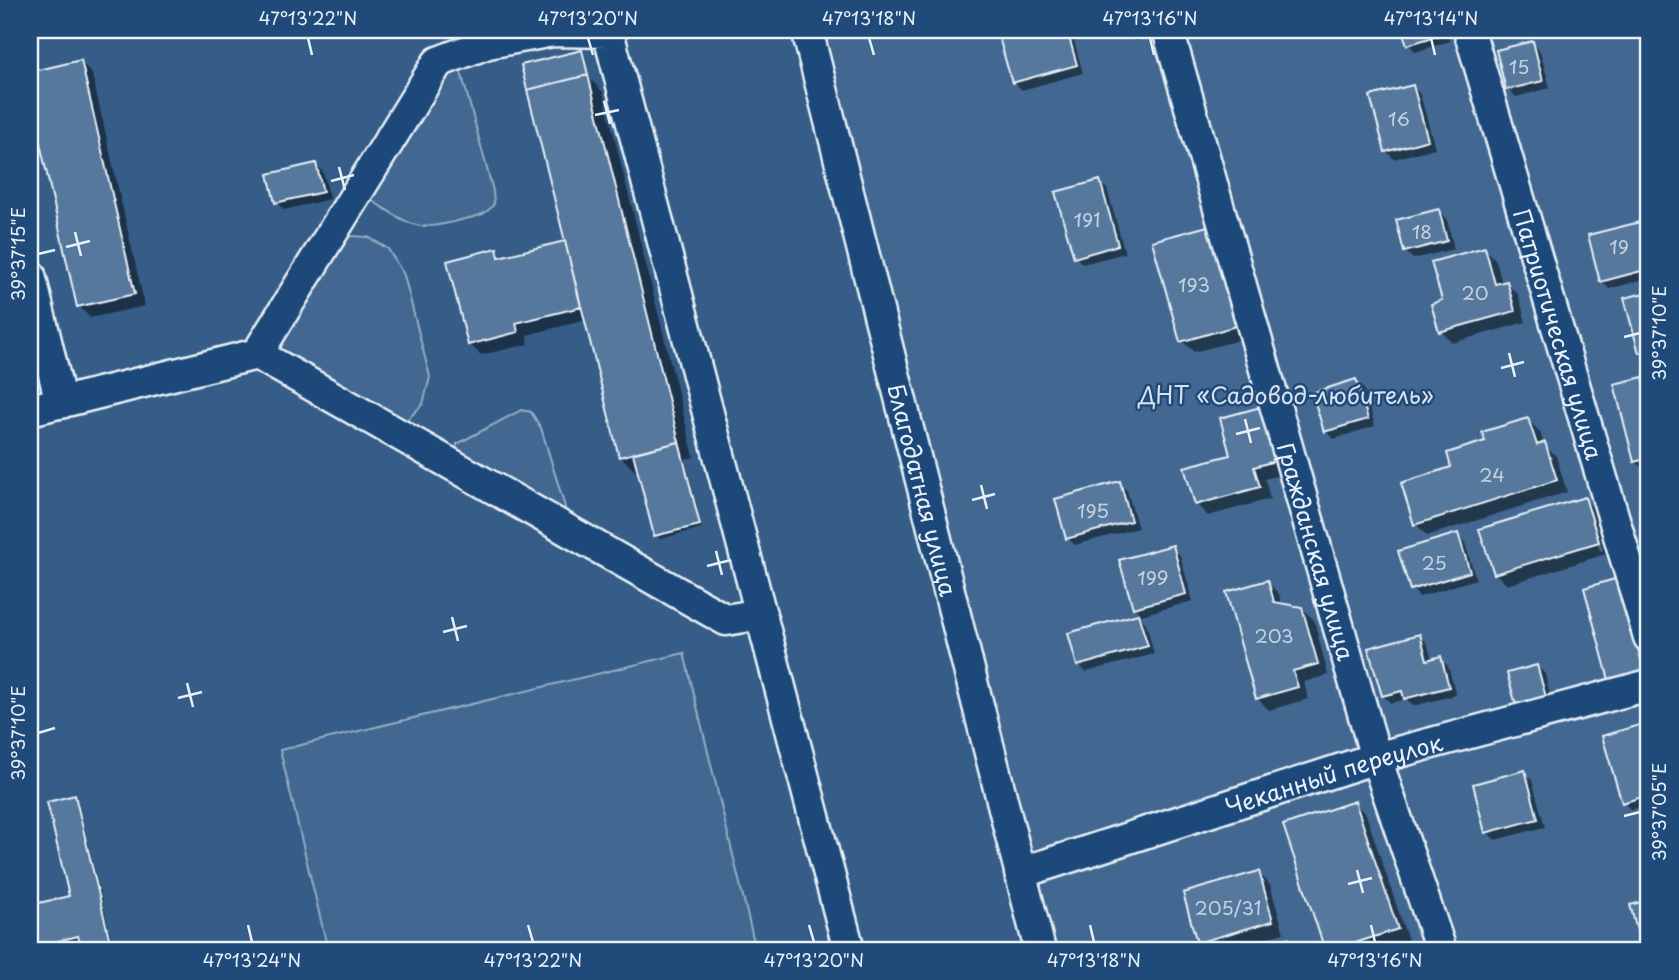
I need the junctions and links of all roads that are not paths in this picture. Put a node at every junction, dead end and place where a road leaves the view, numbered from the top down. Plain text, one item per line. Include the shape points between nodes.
1 (807, 30) edge
2 (1168, 30) edge
3 (1469, 30) edge
4 (30, 275) edge
5 (257, 354) junction
6 (61, 402) junction
7 (30, 410) edge
8 (761, 614) junction
9 (1649, 637) edge
10 (1649, 685) edge
11 (1376, 758) junction
12 (1020, 873) junction
13 (849, 950) edge
14 (1040, 950) edge
15 (1441, 950) edge

1 - 12 street, Благодатная улица
2 - 11 street, Гражданская улица
3 - 9 street, Патриотическая улица
4 - 6 street
5 - 6 street
5 - 8 street via 726,620
5 - 8 street via 438,62 488,43 553,31 608,32
6 - 7 street
8 - 13 street
10 - 11 street, Чеканный переулок
11 - 12 street, Чеканный переулок
11 - 15 street, Гражданская улица
12 - 14 street, Благодатная улица

